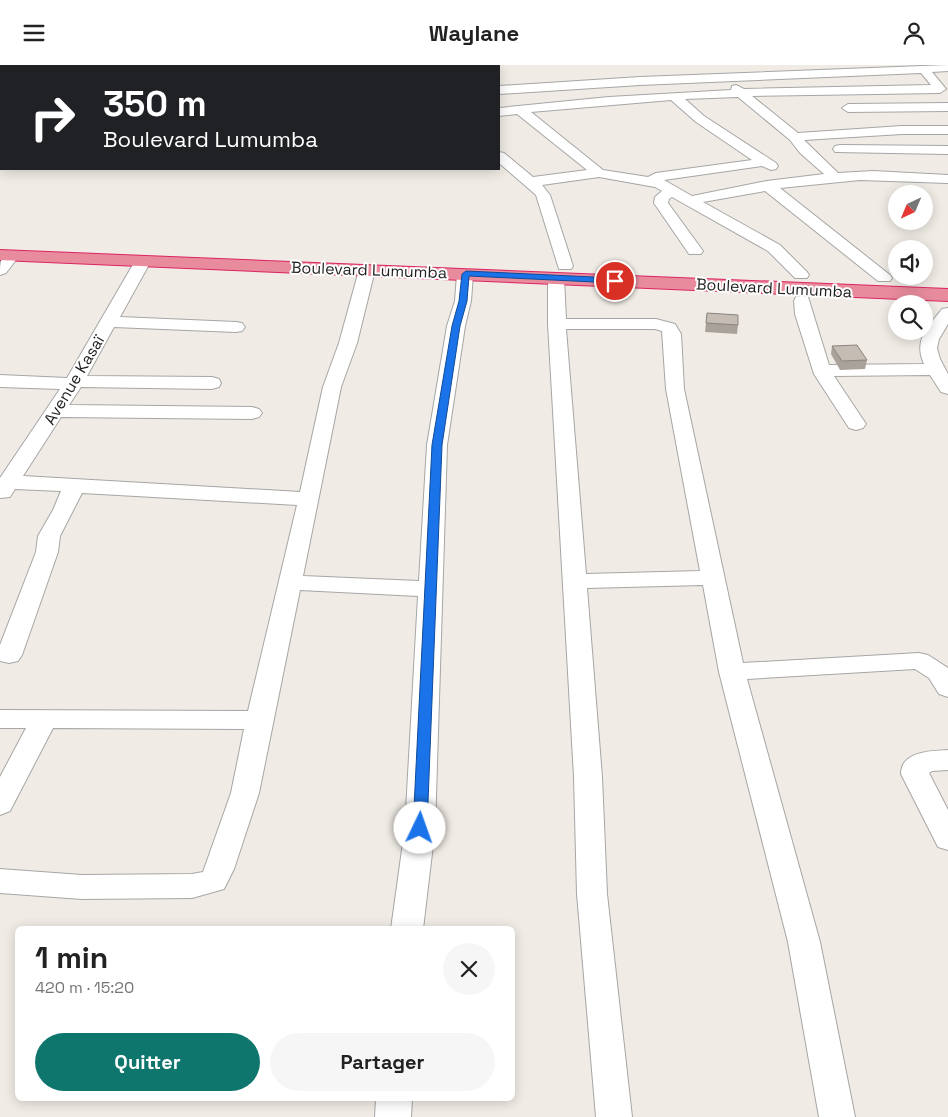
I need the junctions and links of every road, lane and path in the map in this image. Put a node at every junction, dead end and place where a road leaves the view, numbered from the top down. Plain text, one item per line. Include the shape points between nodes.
1 (716, 65) edge
2 (856, 68) edge
3 (924, 69) junction
4 (948, 69) edge
5 (723, 77) junction
6 (500, 90) edge
7 (740, 93) junction
8 (675, 97) junction
9 (948, 107) edge
10 (848, 108) dead end
11 (519, 109) junction
12 (500, 111) edge
13 (948, 130) edge
14 (796, 137) junction
15 (948, 149) edge
16 (805, 150) junction
17 (500, 156) edge
18 (765, 162) junction
19 (599, 173) junction
20 (835, 177) junction
21 (948, 179) edge
22 (793, 181) junction
23 (529, 182) junction
24 (657, 183) junction
25 (767, 185) junction
26 (671, 191) junction
27 (689, 201) junction
28 (695, 251) dead end
29 (3, 256) edge
30 (143, 261) junction
31 (368, 270) junction
32 (561, 272) junction
33 (466, 274) junction
34 (801, 275) junction
35 (884, 278) junction
36 (948, 280) edge
37 (948, 295) edge
38 (802, 301) dead end
39 (948, 313) edge
40 (109, 321) junction
41 (557, 324) junction
42 (236, 327) dead end
43 (928, 348) junction
44 (948, 348) edge
45 (936, 369) junction
46 (822, 371) junction
47 (0, 381) edge
48 (74, 383) junction
49 (212, 383) dead end
50 (948, 388) edge
51 (56, 411) junction
52 (252, 413) dead end
53 (856, 424) dead end
54 (74, 486) junction
55 (3, 490) edge
56 (309, 499) junction
57 (713, 578) junction
58 (574, 581) junction
59 (290, 583) junction
60 (431, 589) junction
61 (9, 655) dead end
62 (732, 672) junction
63 (948, 688) edge
64 (0, 719) edge
65 (44, 719) junction
66 (260, 720) junction
67 (948, 760) edge
68 (0, 804) edge
69 (948, 839) edge
70 (0, 881) edge
71 (408, 926) edge
72 (394, 1101) edge
73 (393, 1117) edge
74 (614, 1117) edge
75 (837, 1117) edge

1 - 5 street
2 - 3 street
2 - 5 street
3 - 4 street
3 - 7 street via 940,89
5 - 6 street
5 - 7 street
7 - 8 street
7 - 14 street
8 - 11 street
8 - 18 street via 700,119
9 - 10 street
11 - 12 street
11 - 19 street
13 - 14 street
14 - 16 street
15 - 16 street
16 - 20 street
17 - 23 street
18 - 22 street
18 - 24 street via 656,177 653,180
19 - 23 street
19 - 24 street
20 - 21 street
20 - 22 street
22 - 25 street
23 - 32 street via 546,201
24 - 26 street
25 - 27 street
25 - 35 street
26 - 27 street
26 - 28 street via 662,197 661,203
27 - 34 street via 774,248
29 - 30 highway, Boulevard Lumumba
29 - 32 highway, Boulevard Lumumba
30 - 31 highway, Boulevard Lumumba
30 - 40 street, Avenue Kasaï
31 - 33 highway, Boulevard Lumumba
31 - 56 street via 332,387
32 - 33 highway, Boulevard Lumumba
32 - 34 highway, Boulevard Lumumba
32 - 37 highway, Boulevard Lumumba
32 - 41 street
33 - 60 street via 437,445
34 - 35 highway, Boulevard Lumumba
35 - 36 highway, Boulevard Lumumba
38 - 46 street
39 - 43 street
40 - 42 street
40 - 48 street, Avenue Kasaï
41 - 57 street via 649,323 669,328 675,389
41 - 58 street
43 - 44 street
43 - 45 street
45 - 46 street
45 - 50 street
46 - 53 street
47 - 48 street
48 - 49 street
48 - 51 street, Avenue Kasaï
51 - 52 street
51 - 55 street, Avenue Kasaï
54 - 55 street
54 - 56 street
54 - 61 street via 49,535 47,552
56 - 59 street
57 - 58 street
57 - 62 street
58 - 74 street via 588,777 592,894
59 - 60 street
59 - 66 street
60 - 71 street via 420,828
62 - 63 street via 919,661 938,672
62 - 75 street via 804,942
64 - 65 street
65 - 66 street
65 - 68 street
66 - 70 street via 245,793 213,881 192,886 82,887
67 - 69 street via 927,761 915,768 915,774
72 - 73 street

